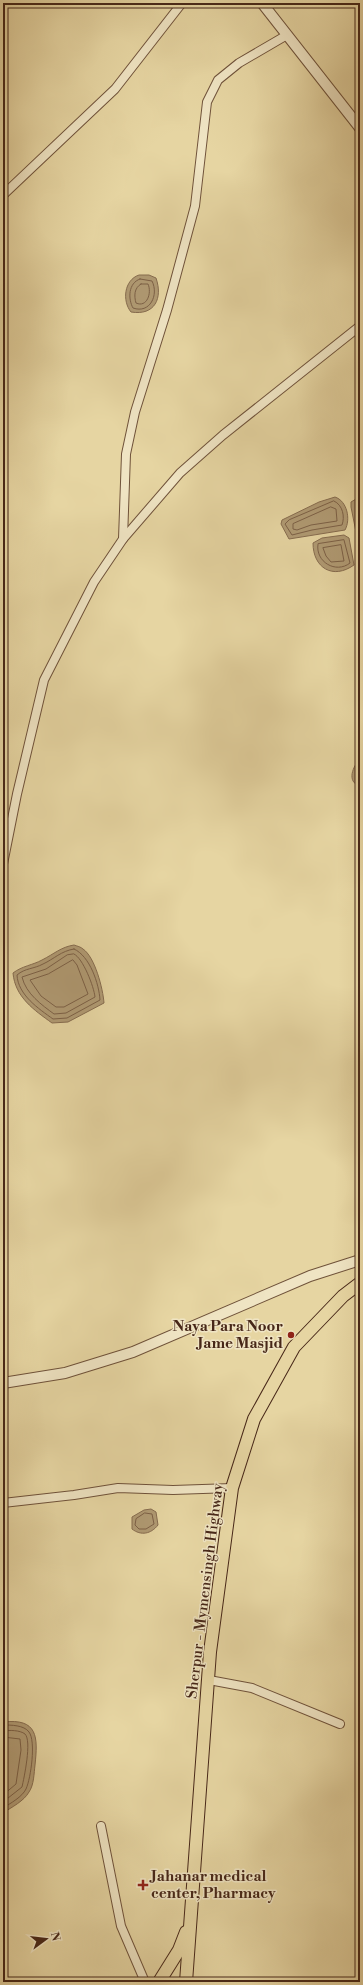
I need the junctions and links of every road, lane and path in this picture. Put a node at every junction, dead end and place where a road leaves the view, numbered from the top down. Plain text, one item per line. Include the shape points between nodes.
1 (182, 3) edge
2 (262, 3) edge
3 (287, 35) junction
4 (360, 128) edge
5 (3, 195) edge
6 (360, 326) edge
7 (123, 539) junction
8 (3, 864) edge
9 (360, 1260) edge
10 (360, 1284) edge
11 (3, 1383) edge
12 (232, 1488) junction
13 (3, 1503) edge
14 (209, 1680) junction
15 (340, 1724) dead end
16 (101, 1826) dead end
17 (190, 1919) junction
18 (145, 1982) edge
19 (159, 1982) edge
20 (186, 1982) edge

1 - 5 street via 115,89
2 - 3 street
3 - 4 street
3 - 7 street via 234,67 218,80 207,102 196,206 135,412 126,454
6 - 7 street via 223,435 180,473
7 - 8 street via 94,582 44,680
9 - 11 street via 310,1276 133,1352 65,1373
10 - 12 main road, Sherpur - Mymensingh Highway via 343,1296 294,1348 254,1419
12 - 13 street via 118,1488
12 - 14 main road, Sherpur - Mymensingh Highway via 210,1652
14 - 15 street via 252,1688
14 - 17 main road, Sherpur - Mymensingh Highway
16 - 18 street via 121,1926
17 - 19 main road, Sherpur - Mymensingh Highway via 178,1950
17 - 20 main road, Sherpur - Mymensingh Highway

